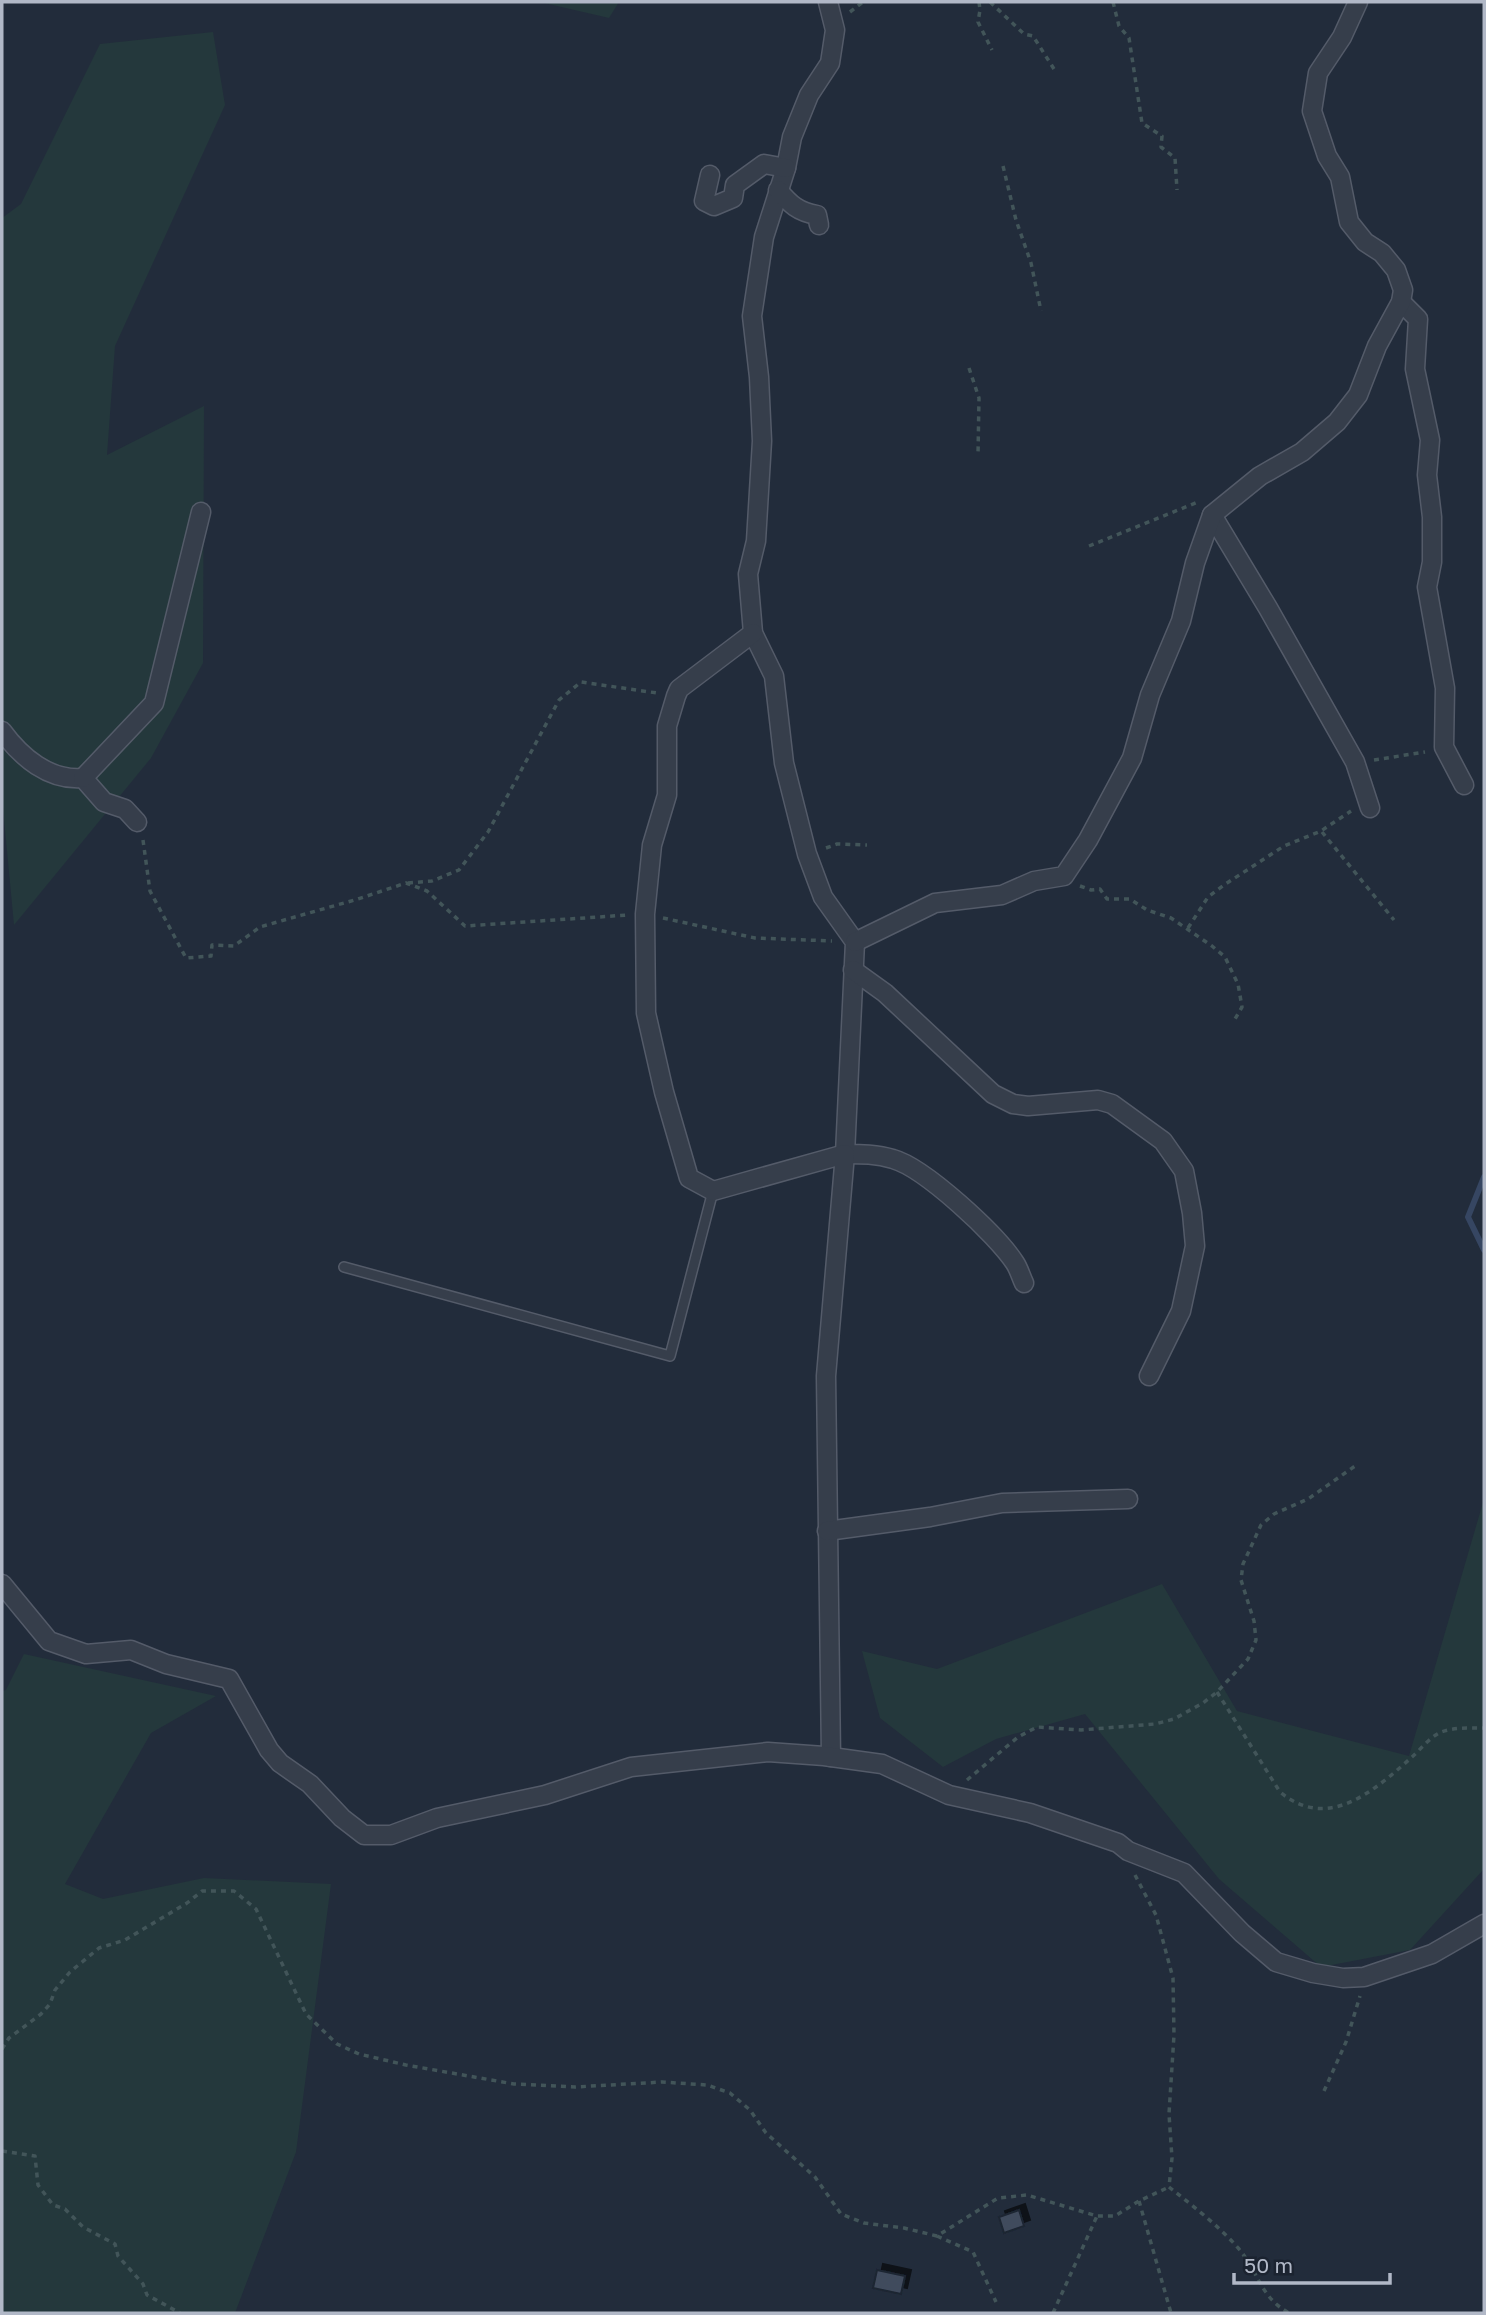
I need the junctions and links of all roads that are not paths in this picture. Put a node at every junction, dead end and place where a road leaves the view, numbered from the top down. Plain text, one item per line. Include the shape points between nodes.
1 (828, 2) edge
2 (1358, 2) edge
3 (786, 168) junction
4 (710, 175) dead end
5 (778, 190) junction
6 (819, 225) dead end
7 (1401, 302) junction
8 (201, 512) dead end
9 (1212, 515) junction
10 (753, 633) junction
11 (2, 731) edge
12 (83, 778) junction
13 (1464, 785) dead end
14 (1370, 808) road end
15 (137, 822) road end
16 (855, 942) junction
17 (853, 970) junction
18 (845, 1154) junction
19 (713, 1191) junction
20 (344, 1267) dead end
21 (1024, 1283) dead end
22 (1149, 1376) dead end
23 (1128, 1499) dead end
24 (827, 1531) junction
25 (2, 1584) edge
26 (831, 1757) junction
27 (1484, 1924) edge

1 - 3 street via 835,30 830,63 808,95
2 - 7 street via 1318,73 1312,111 1339,177 1349,222 1396,270 1403,290
3 - 4 street via 764,164 736,185 733,198 714,206 704,201
3 - 5 street
5 - 6 street via 792,207 817,215
5 - 10 street via 764,237 752,316 762,440 755,541 748,574
7 - 9 street via 1358,395 1336,422 1302,452 1261,476
7 - 13 street via 1418,319 1415,369 1430,440 1427,475 1432,562 1427,587 1444,688 1444,747
8 - 12 street via 154,703
9 - 14 street via 1355,762
9 - 16 street via 1181,621 1150,695 1132,758 1064,876 1034,881 1002,895 935,903
10 - 16 street via 774,676 783,763 807,854 823,897
10 - 19 street via 676,696 667,726 667,795 652,845 645,914 646,1013 664,1092 689,1178
11 - 12 street via 14,748 44,770 68,779
12 - 15 street via 104,802 125,809
16 - 17 street
17 - 18 street
17 - 22 street via 885,993 993,1094 1028,1106 1098,1100 1112,1104 1163,1141 1184,1171 1195,1246 1181,1311
18 - 19 street
18 - 21 street via 896,1160 932,1181 996,1238 1017,1265
18 - 24 street via 826,1376
19 - 20 lane via 670,1356
23 - 24 street via 1002,1503
24 - 26 street
25 - 26 street via 49,1641 86,1654 131,1650 229,1679 280,1763 310,1784 364,1835 391,1835 437,1818 545,1795 631,1767 768,1752
26 - 27 street via 882,1764 949,1795 1030,1813 1118,1843 1184,1873 1276,1962 1313,1973 1364,1977 1432,1954

